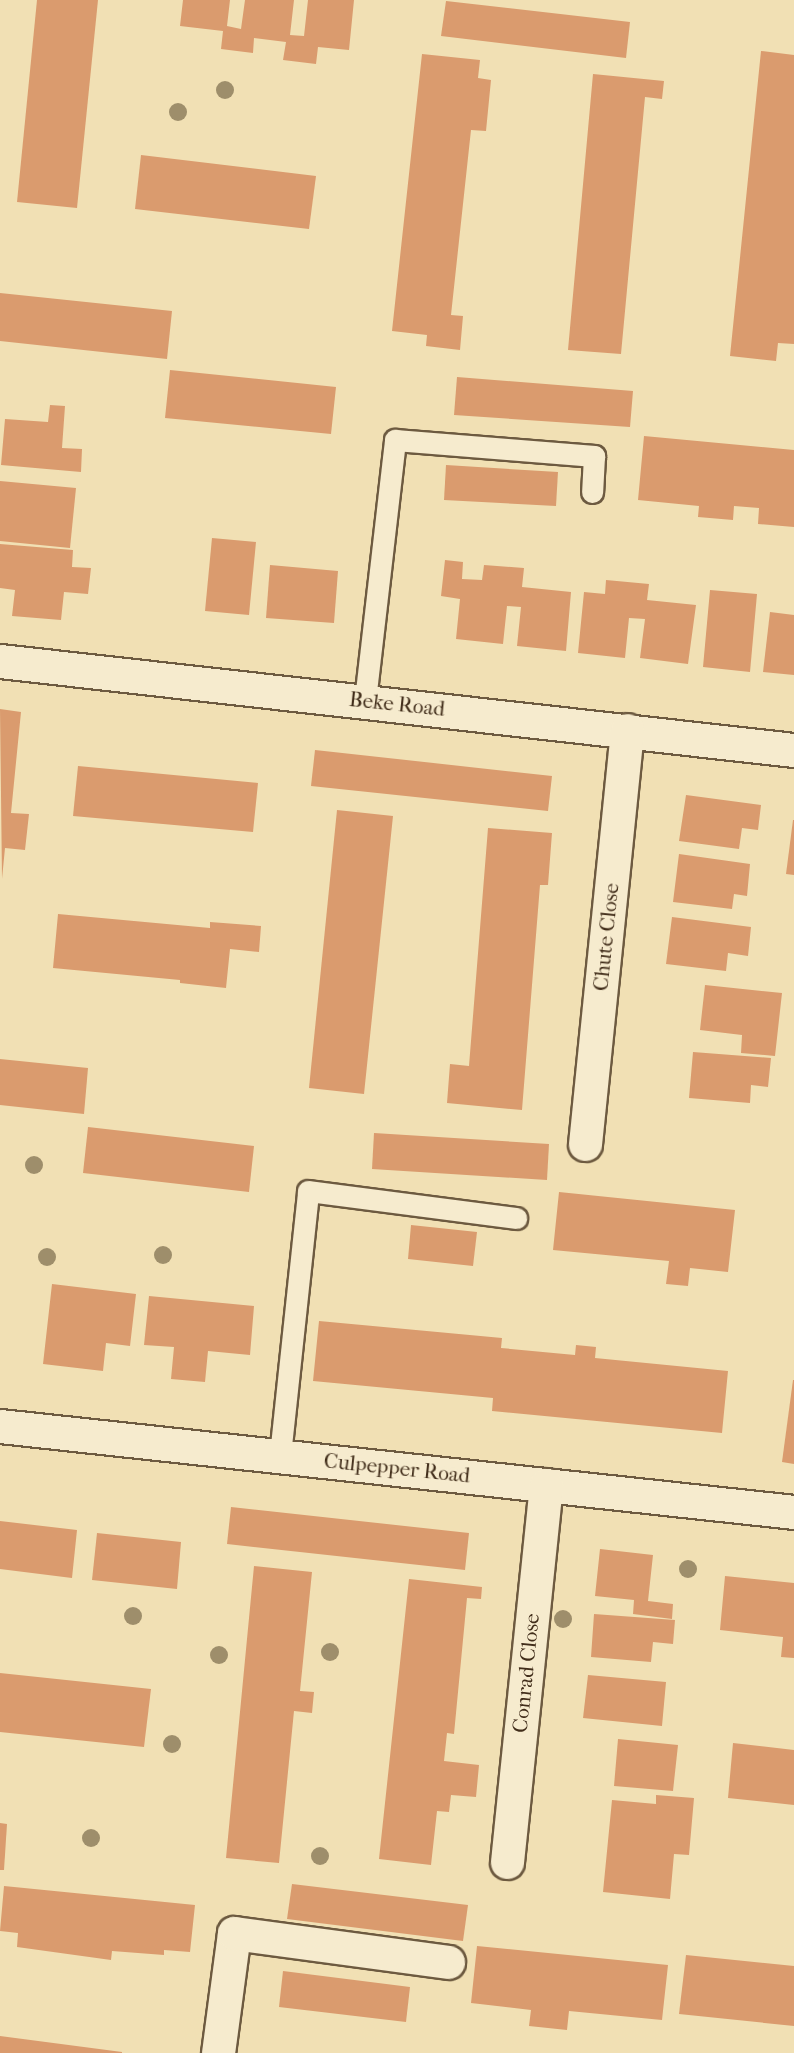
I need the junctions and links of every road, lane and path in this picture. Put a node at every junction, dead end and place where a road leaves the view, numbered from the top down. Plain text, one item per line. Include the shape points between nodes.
1 (592, 492) dead end
2 (0, 661) edge
3 (365, 700) junction
4 (627, 730) junction
5 (794, 750) edge
6 (585, 1144) dead end
7 (516, 1218) dead end
8 (0, 1426) edge
9 (279, 1455) junction
10 (546, 1485) junction
11 (794, 1512) edge
12 (507, 1862) dead end
13 (448, 1962) dead end
14 (218, 2053) edge

1 - 3 lane via 594,456 395,440
2 - 3 street, Beke Road
3 - 4 street, Beke Road
4 - 5 street, Beke Road
4 - 6 street, Chute Close
7 - 9 lane via 308,1191
8 - 9 street, Culpepper Road
9 - 10 street, Culpepper Road
10 - 11 street, Culpepper Road
10 - 12 street, Conrad Close
13 - 14 street via 234,1933

